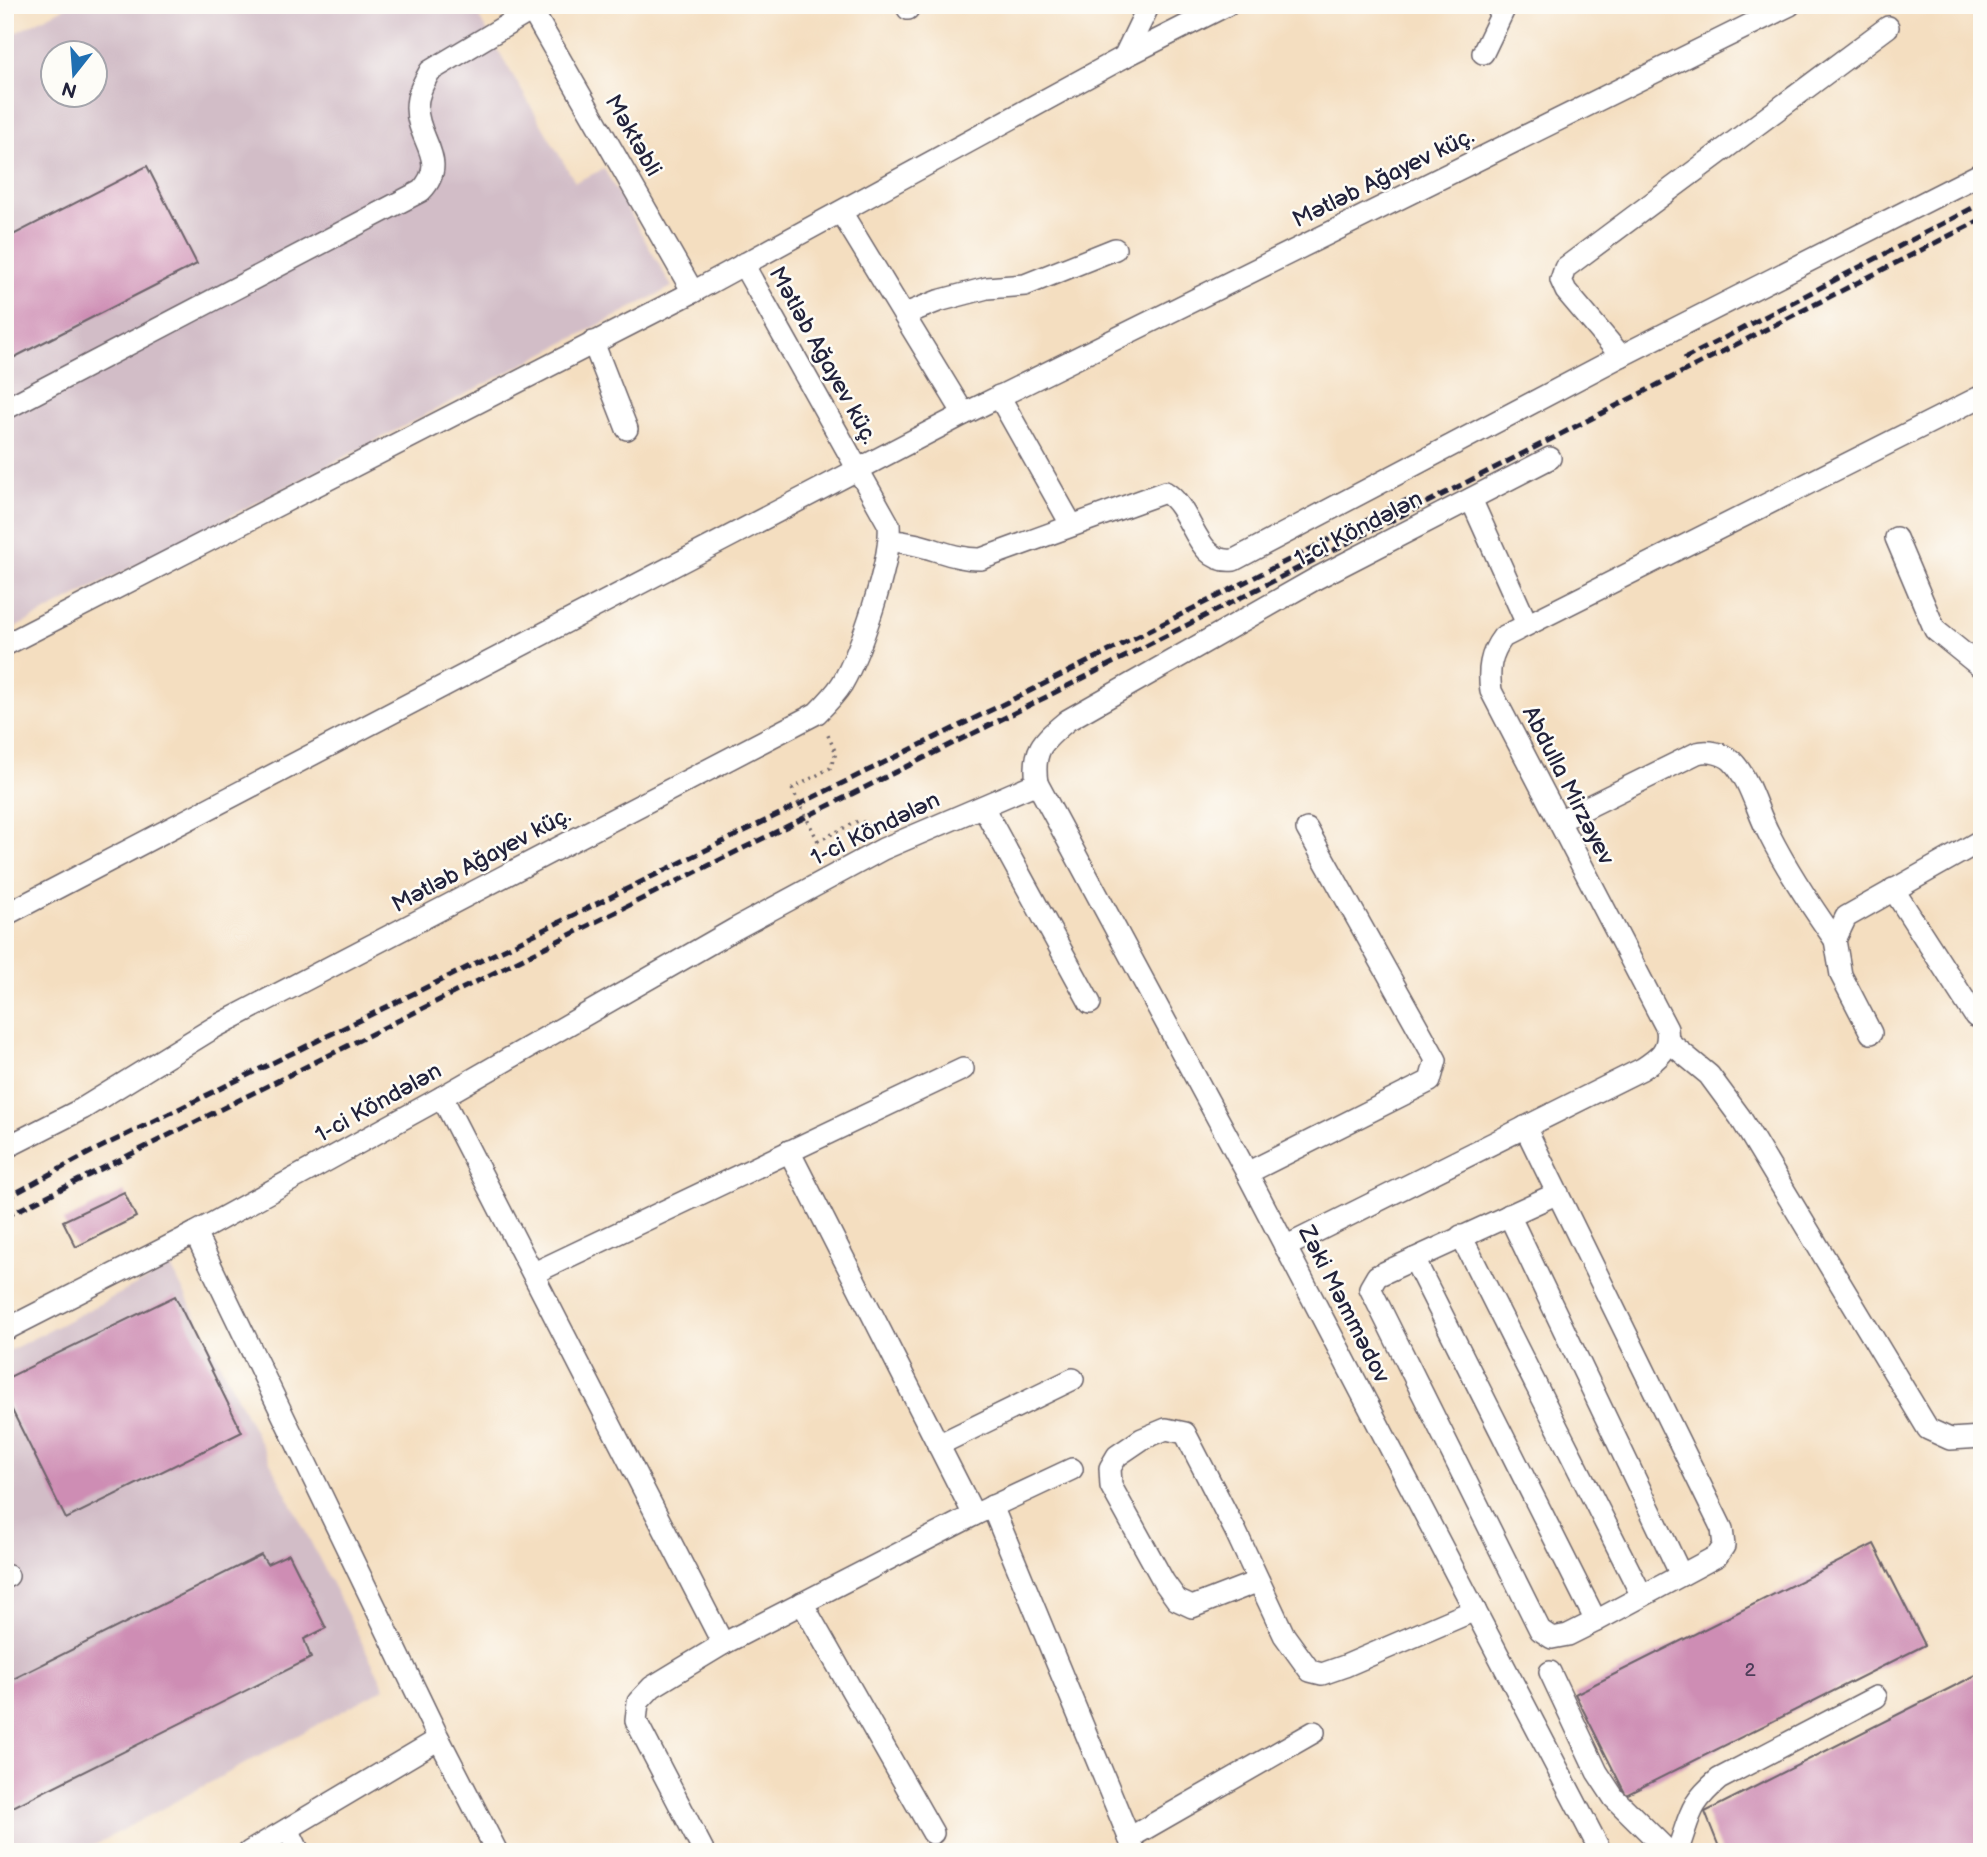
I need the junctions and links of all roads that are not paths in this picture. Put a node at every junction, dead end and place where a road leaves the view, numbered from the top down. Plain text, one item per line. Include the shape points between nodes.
1 (1149, 5) edge
2 (1227, 5) edge
3 (1506, 5) edge
4 (1790, 5) edge
5 (531, 8) edge
6 (1888, 27) dead end
7 (1483, 53) dead end
8 (1124, 57) junction
9 (1982, 173) edge
10 (841, 212) junction
11 (1115, 249) dead end
12 (743, 264) junction
13 (693, 292) junction
14 (905, 314) junction
15 (593, 342) junction
16 (1620, 356) junction
17 (999, 396) junction
18 (1982, 396) edge
19 (5, 409) edge
20 (964, 414) junction
21 (627, 429) dead end
22 (1550, 457) dead end
23 (858, 471) junction
24 (1471, 499) junction
25 (1071, 524) junction
26 (1896, 538) dead end
27 (890, 541) junction
28 (1527, 624) junction
29 (5, 645) edge
30 (1982, 668) edge
31 (1037, 783) junction
32 (983, 807) junction
33 (1559, 821) junction
34 (1307, 829) dead end
35 (1982, 841) edge
36 (1893, 889) junction
37 (5, 915) edge
38 (1835, 940) junction
39 (1090, 1003) dead end
40 (1975, 1016) dead end
41 (1871, 1033) dead end
42 (1669, 1042) junction
43 (963, 1069) dead end
44 (442, 1097) junction
45 (1525, 1127) junction
46 (5, 1148) edge
47 (789, 1152) junction
48 (1247, 1173) junction
49 (1558, 1193) junction
50 (1510, 1215) junction
51 (195, 1233) junction
52 (1461, 1236) junction
53 (1285, 1247) junction
54 (1414, 1259) junction
55 (534, 1273) junction
56 (5, 1330) edge
57 (1073, 1379) dead end
58 (1982, 1437) edge
59 (938, 1445) junction
60 (1072, 1469) dead end
61 (983, 1510) junction
62 (1681, 1575) junction
63 (1259, 1581) junction
64 (1642, 1596) junction
65 (802, 1604) junction
66 (1475, 1611) junction
67 (1596, 1621) junction
68 (723, 1644) junction
69 (1550, 1672) dead end
70 (1876, 1698) dead end
71 (1314, 1732) dead end
72 (439, 1739) junction
73 (288, 1829) junction
74 (933, 1833) dead end
75 (1132, 1845) edge
76 (249, 1852) edge
77 (299, 1852) edge
78 (497, 1852) edge
79 (704, 1852) edge
80 (1601, 1852) edge
81 (1669, 1852) edge
82 (1677, 1852) edge

1 - 8 street
2 - 8 street
3 - 7 street
4 - 17 street, Mətləb Ağayev küç.
5 - 13 street, Məktəbli
5 - 19 street via 430,71 417,109 434,164 431,181 421,191
6 - 16 street via 1564,268 1561,280 1566,290
8 - 10 street
9 - 16 street
10 - 12 street
10 - 14 street
11 - 14 street via 1025,285 987,288
12 - 13 street
12 - 23 street, Mətləb Ağayev küç.
13 - 15 street
14 - 20 street
15 - 21 street
15 - 29 street
16 - 25 street via 1234,560 1221,562 1210,557 1175,498 1165,492
17 - 20 street, Mətləb Ağayev küç.
17 - 25 street
18 - 28 street, Abdulla Mirzəyev
20 - 23 street, Mətləb Ağayev küç.
22 - 24 street, 1-ci Köndələn
23 - 27 street, Mətləb Ağayev küç. via 889,525
23 - 37 street, Mətləb Ağayev küç.
24 - 28 street
24 - 31 street, 1-ci Köndələn via 1317,578 1068,720 1039,748 1034,765
25 - 27 street via 981,559 965,560 915,542
26 - 30 street via 1935,629
27 - 46 street, Mətləb Ağayev küç. via 856,654 842,684 817,713 215,1027 82,1109
28 - 33 street, Abdulla Mirzəyev via 1495,647 1489,680
31 - 32 street, 1-ci Köndələn
31 - 48 street, Zəki Məmmədov
32 - 39 street
32 - 44 street, 1-ci Köndələn via 883,849
33 - 38 street via 1697,753 1716,753 1731,760 1743,778 1779,854
33 - 42 street, Abdulla Mirzəyev via 1667,1029
34 - 48 street via 1436,1060 1430,1081
35 - 36 street
36 - 38 street via 1846,917
36 - 40 street
38 - 41 street via 1841,975
42 - 45 street via 1660,1057 1642,1069
42 - 58 street via 1709,1075 1740,1117 1928,1429 1950,1439
43 - 47 street
44 - 51 street, 1-ci Köndələn
44 - 55 street
45 - 49 street
45 - 53 street
47 - 55 street
47 - 59 street
48 - 53 street, Zəki Məmmədov
49 - 50 street
49 - 62 street via 1722,1528 1724,1546 1717,1556
50 - 52 street
50 - 62 street
51 - 56 street, 1-ci Köndələn
51 - 72 street
52 - 54 street
52 - 64 street
53 - 66 street, Zəki Məmmədov
54 - 67 street
54 - 67 street via 1377,1276 1370,1289 1539,1630 1552,1638
55 - 68 street
57 - 59 street
59 - 61 street
60 - 61 street
61 - 65 street
61 - 75 street
62 - 64 street
63 - 63 street via 1185,1433 1166,1429 1117,1456 1110,1468 1111,1486 1177,1600 1192,1607
63 - 66 street via 1284,1635 1310,1671 1322,1674
64 - 67 street
65 - 68 street
65 - 74 street
66 - 80 street, Zəki Məmmədov
68 - 79 street via 652,1687 638,1702 636,1721
69 - 81 street via 1614,1798
70 - 82 street via 1719,1779 1689,1812
71 - 75 street
72 - 73 street
72 - 78 street
73 - 76 street
73 - 77 street

